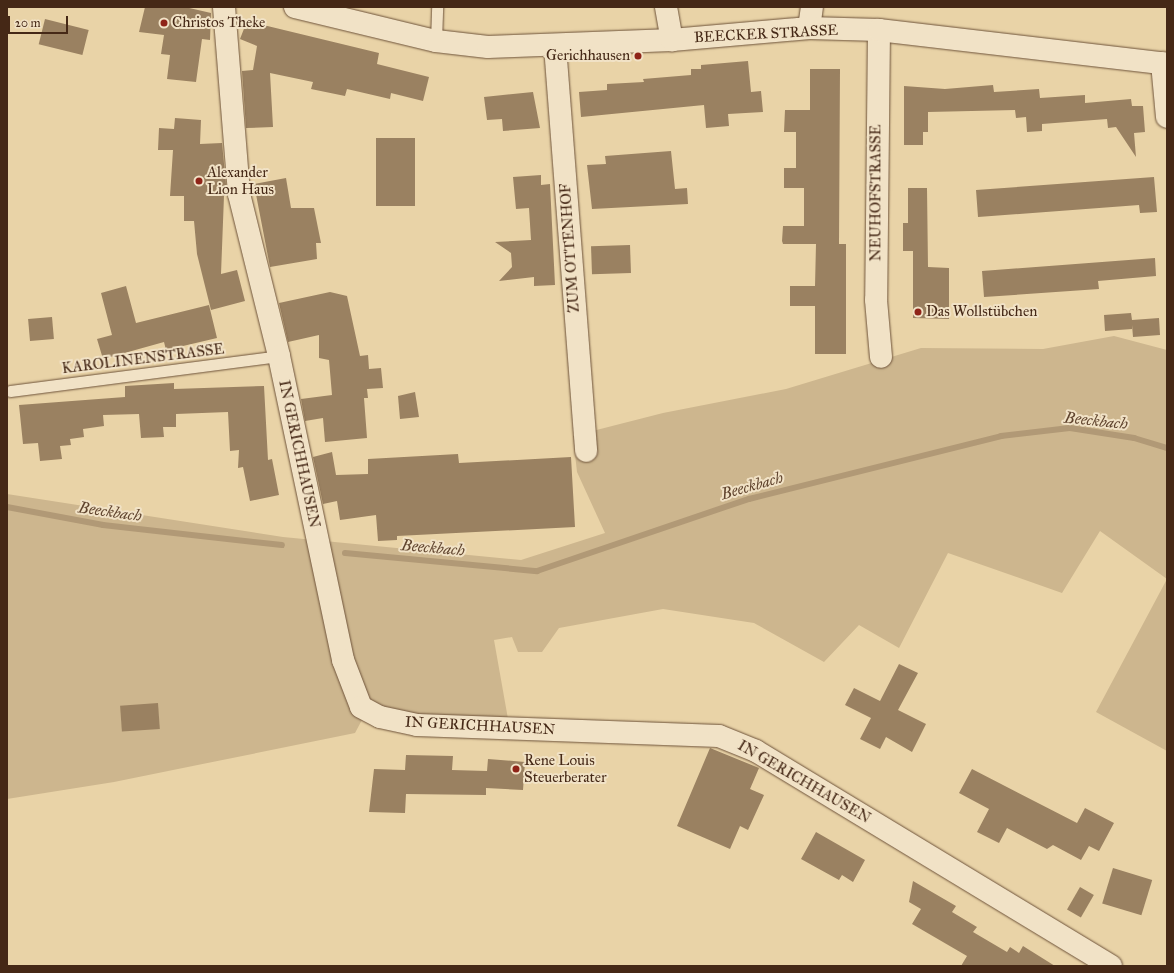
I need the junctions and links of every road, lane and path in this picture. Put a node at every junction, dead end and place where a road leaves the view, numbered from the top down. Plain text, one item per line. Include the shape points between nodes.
1 (224, 7) edge
2 (295, 7) edge
3 (437, 7) edge
4 (812, 7) edge
5 (670, 8) edge
6 (809, 28) junction
7 (879, 30) junction
8 (672, 40) junction
9 (436, 41) junction
10 (555, 46) junction
11 (1165, 63) edge
12 (1167, 117) edge
13 (279, 356) junction
14 (881, 357) dead end
15 (10, 391) dead end
16 (586, 451) dead end
17 (1111, 966) edge

1 - 13 street, IN GERICHHAUSEN via 239,194
2 - 9 street, BEECKER STRASSE
3 - 9 lane
4 - 6 street
5 - 8 street
6 - 7 street, BEECKER STRASSE
6 - 8 street, BEECKER STRASSE
7 - 11 street, BEECKER STRASSE
7 - 14 street, NEUHOFSTRASSE via 876,256
8 - 10 street, BEECKER STRASSE
9 - 10 street, BEECKER STRASSE via 488,47
10 - 16 street, ZUM OTTENHOF
11 - 12 street
13 - 15 lane, KAROLINENSTRASSE
13 - 17 street, IN GERICHHAUSEN via 343,660 356,699 365,711 417,725 719,736 756,751

